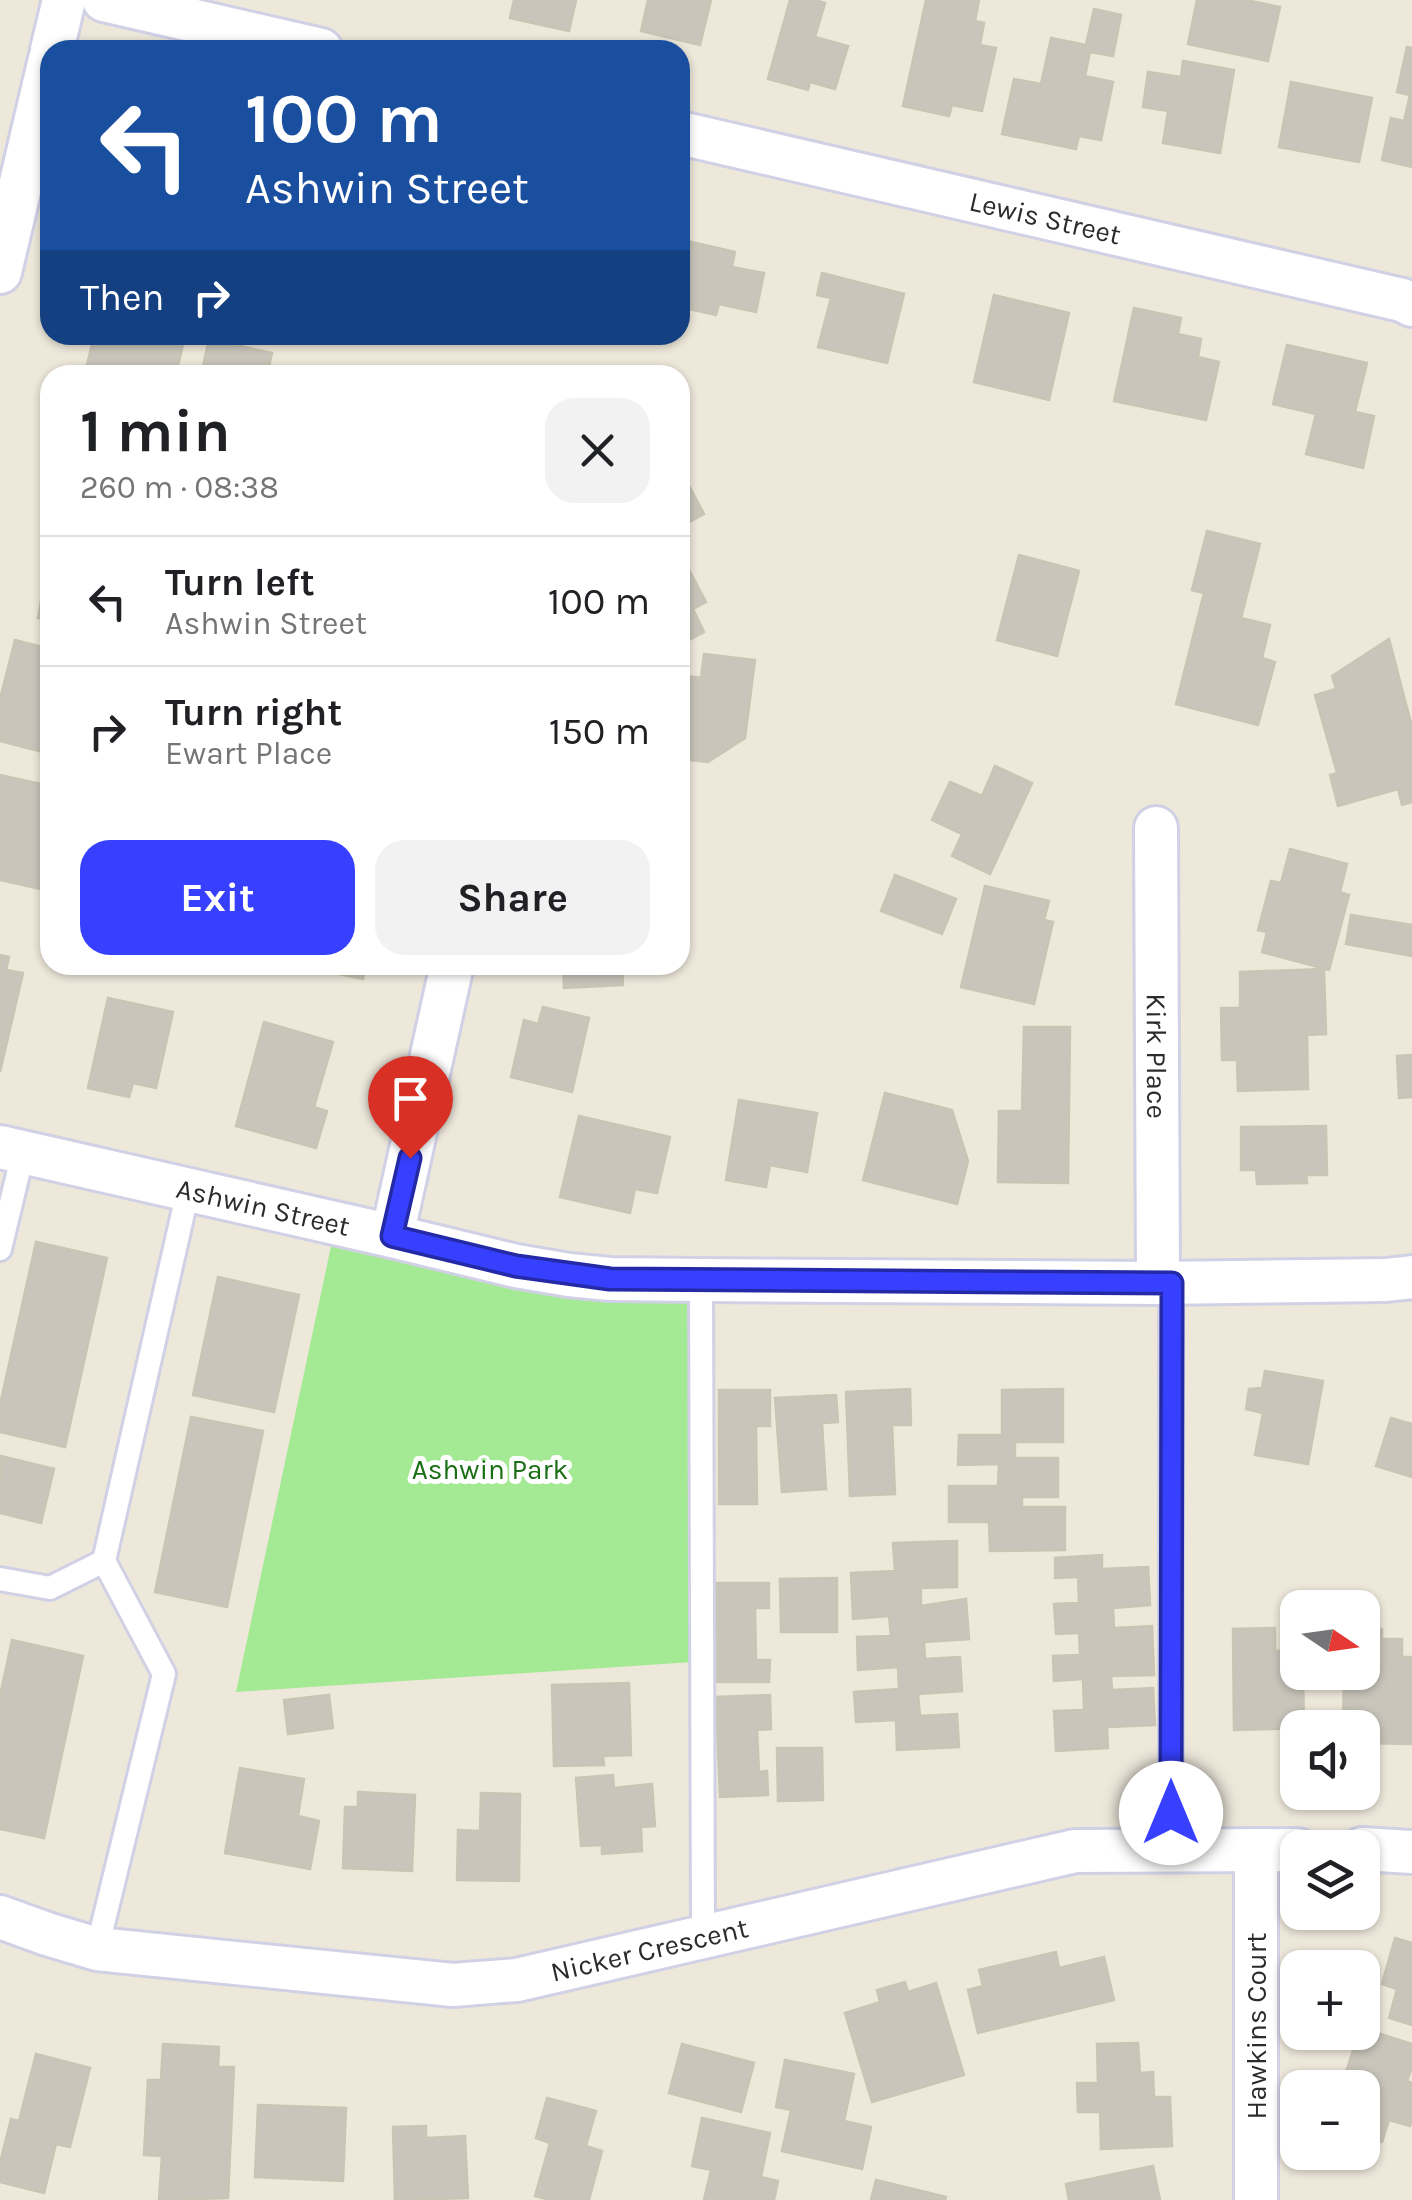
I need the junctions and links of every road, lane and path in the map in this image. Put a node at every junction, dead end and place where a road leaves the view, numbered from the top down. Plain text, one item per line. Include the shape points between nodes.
1 (64, 0) edge
2 (104, 0) edge
3 (54, 40) edge
4 (277, 40) edge
5 (40, 102) edge
6 (690, 135) edge
7 (0, 272) edge
8 (1412, 305) edge
9 (1156, 828) dead end
10 (450, 975) edge
11 (12, 1150) edge
12 (188, 1191) junction
13 (392, 1236) junction
14 (0, 1249) edge
15 (1412, 1278) edge
16 (701, 1280) junction
17 (1366, 1280) junction
18 (1165, 1283) junction
19 (1412, 1293) edge
20 (104, 1561) junction
21 (0, 1579) edge
22 (1380, 1849) edge
23 (1280, 1850) edge
24 (1171, 1851) junction
25 (1256, 1851) junction
26 (1412, 1852) edge
27 (0, 1917) edge
28 (703, 1937) junction
29 (96, 1949) junction
30 (1256, 2200) edge

1 - 3 street
2 - 4 street
5 - 7 street
6 - 8 street, Lewis Street
9 - 18 street, Kirk Place
10 - 13 street
11 - 12 street, Ashwin Street
11 - 14 lane
12 - 13 street, Ashwin Street
12 - 20 lane
13 - 16 street, Ashwin Street via 569,1275
15 - 17 street, Ashwin Street
16 - 18 street, Ashwin Street
16 - 28 lane
17 - 18 street, Ashwin Street
17 - 19 street, Ashwin Street
18 - 24 lane
20 - 21 lane via 50,1588
20 - 29 lane via 164,1674
22 - 26 street
23 - 25 street, Nicker Crescent
24 - 25 street, Nicker Crescent
24 - 28 street, Nicker Crescent via 1075,1851
25 - 30 street, Hawkins Court
27 - 29 street, Nicker Crescent
28 - 29 street, Nicker Crescent via 517,1980 453,1985

